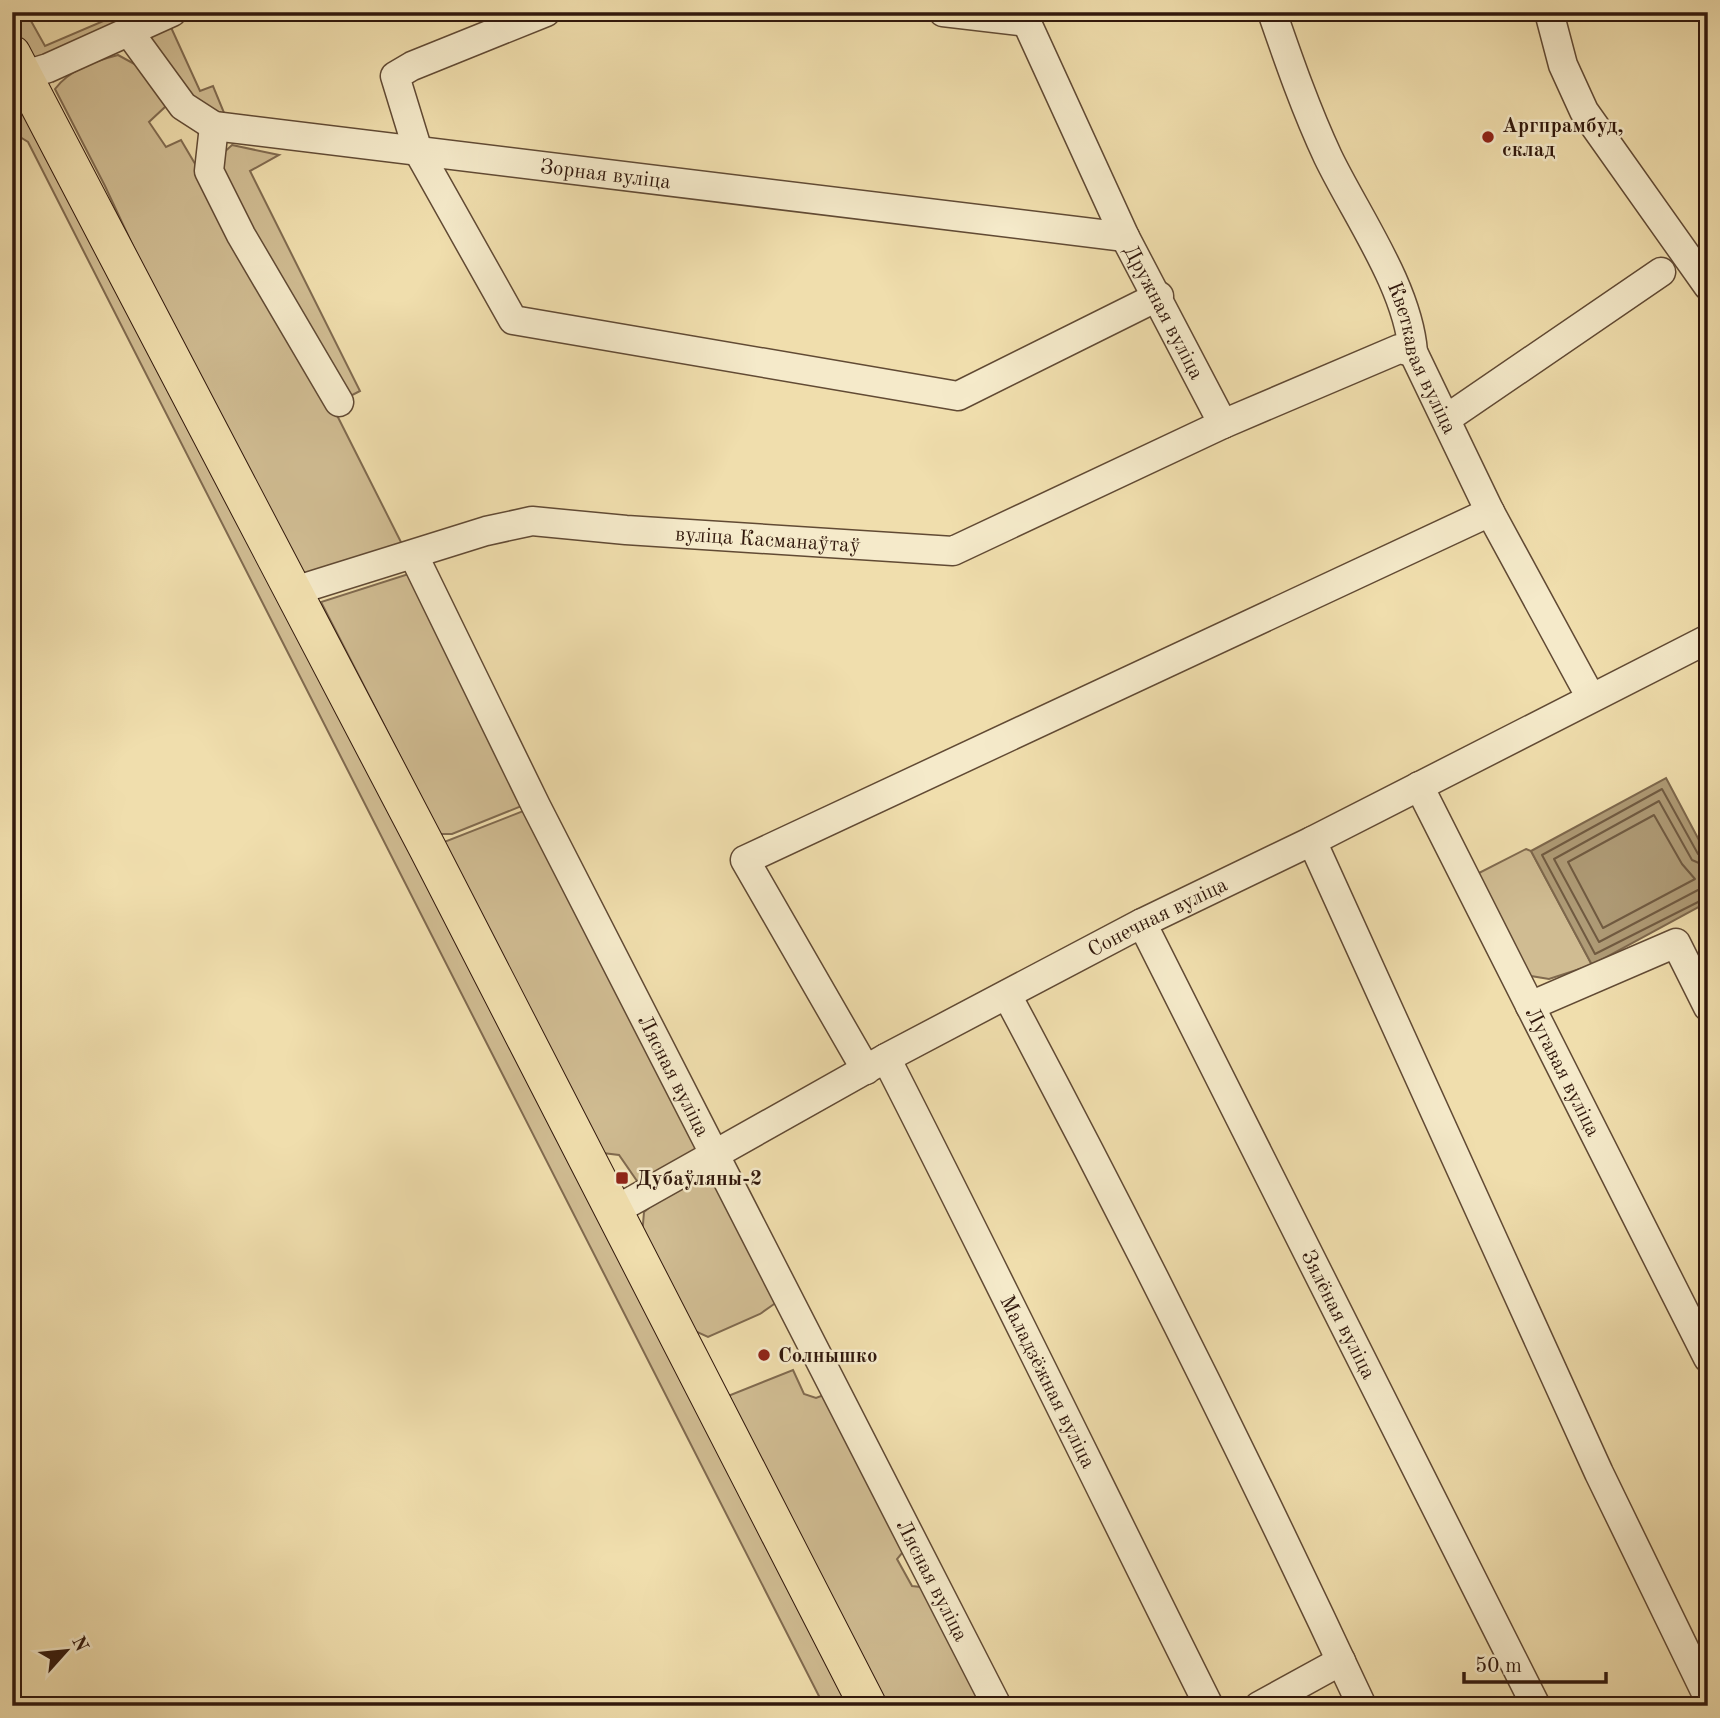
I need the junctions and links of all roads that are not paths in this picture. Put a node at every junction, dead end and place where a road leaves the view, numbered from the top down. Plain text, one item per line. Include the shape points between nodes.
1 (172, 12) edge
2 (546, 12) edge
3 (943, 12) edge
4 (1272, 12) edge
5 (1549, 12) edge
6 (1025, 17) edge
7 (129, 32) junction
8 (16, 69) edge
9 (214, 126) junction
10 (418, 150) junction
11 (1125, 237) junction
12 (1661, 272) dead end
13 (1708, 286) edge
14 (1158, 296) junction
15 (1413, 352) junction
16 (339, 402) dead end
17 (1446, 419) junction
18 (1223, 424) junction
19 (1490, 512) junction
20 (414, 556) junction
21 (294, 592) junction
22 (1708, 639) edge
23 (1590, 696) junction
24 (1419, 786) junction
25 (1312, 841) junction
26 (1142, 923) junction
27 (1007, 995) junction
28 (1530, 1006) junction
29 (1708, 1007) edge
30 (876, 1064) junction
31 (715, 1157) junction
32 (614, 1210) junction
33 (1708, 1358) edge
34 (1341, 1661) junction
35 (1708, 1697) edge
36 (868, 1706) edge
37 (997, 1706) edge
38 (1209, 1706) edge
39 (1259, 1706) edge
40 (1363, 1706) edge
41 (1536, 1706) edge

1 - 7 street
2 - 10 street via 395,76
3 - 6 street
4 - 15 street, Кветкавая вуліца via 1328,158 1371,235 1411,329
5 - 13 street via 1563,65 1584,111
6 - 11 street, Дружная вуліца
7 - 8 street via 47,68
7 - 9 street, Зорная вуліца via 183,106
8 - 21 main road
9 - 10 street, Зорная вуліца
9 - 16 street via 209,171 241,235
10 - 11 street, Зорная вуліца
10 - 14 street via 513,320 958,396
11 - 14 street, Дружная вуліца
12 - 17 street
14 - 18 street, Дружная вуліца
15 - 17 street, Кветкавая вуліца
15 - 18 street via 1399,349
17 - 19 street, Кветкавая вуліца
18 - 20 street, вуліца Касманаўтаў via 953,551 532,521
19 - 23 street, Кветкавая вуліца
19 - 30 street, Маладзёжная вуліца via 745,860
20 - 21 street, вуліца Касманаўтаў
20 - 31 street, Лясная вуліца
21 - 32 main road
22 - 23 street, Сонечная вуліца
23 - 24 street, Сонечная вуліца
24 - 25 street, Сонечная вуліца
24 - 28 street, Лугавая вуліца
25 - 26 street, Сонечная вуліца
25 - 35 street via 1599,1474
26 - 27 street, Сонечная вуліца
26 - 41 street, Зялёная вуліца
27 - 30 street, Сонечная вуліца
27 - 34 street via 1125,1219
28 - 29 street via 1676,943
28 - 33 street, Лугавая вуліца
30 - 31 street, Сонечная вуліца
30 - 38 street, Маладзёжная вуліца via 985,1250
31 - 32 street, Сонечная вуліца
31 - 37 street, Лясная вуліца
32 - 36 main road
34 - 39 street
34 - 40 street

